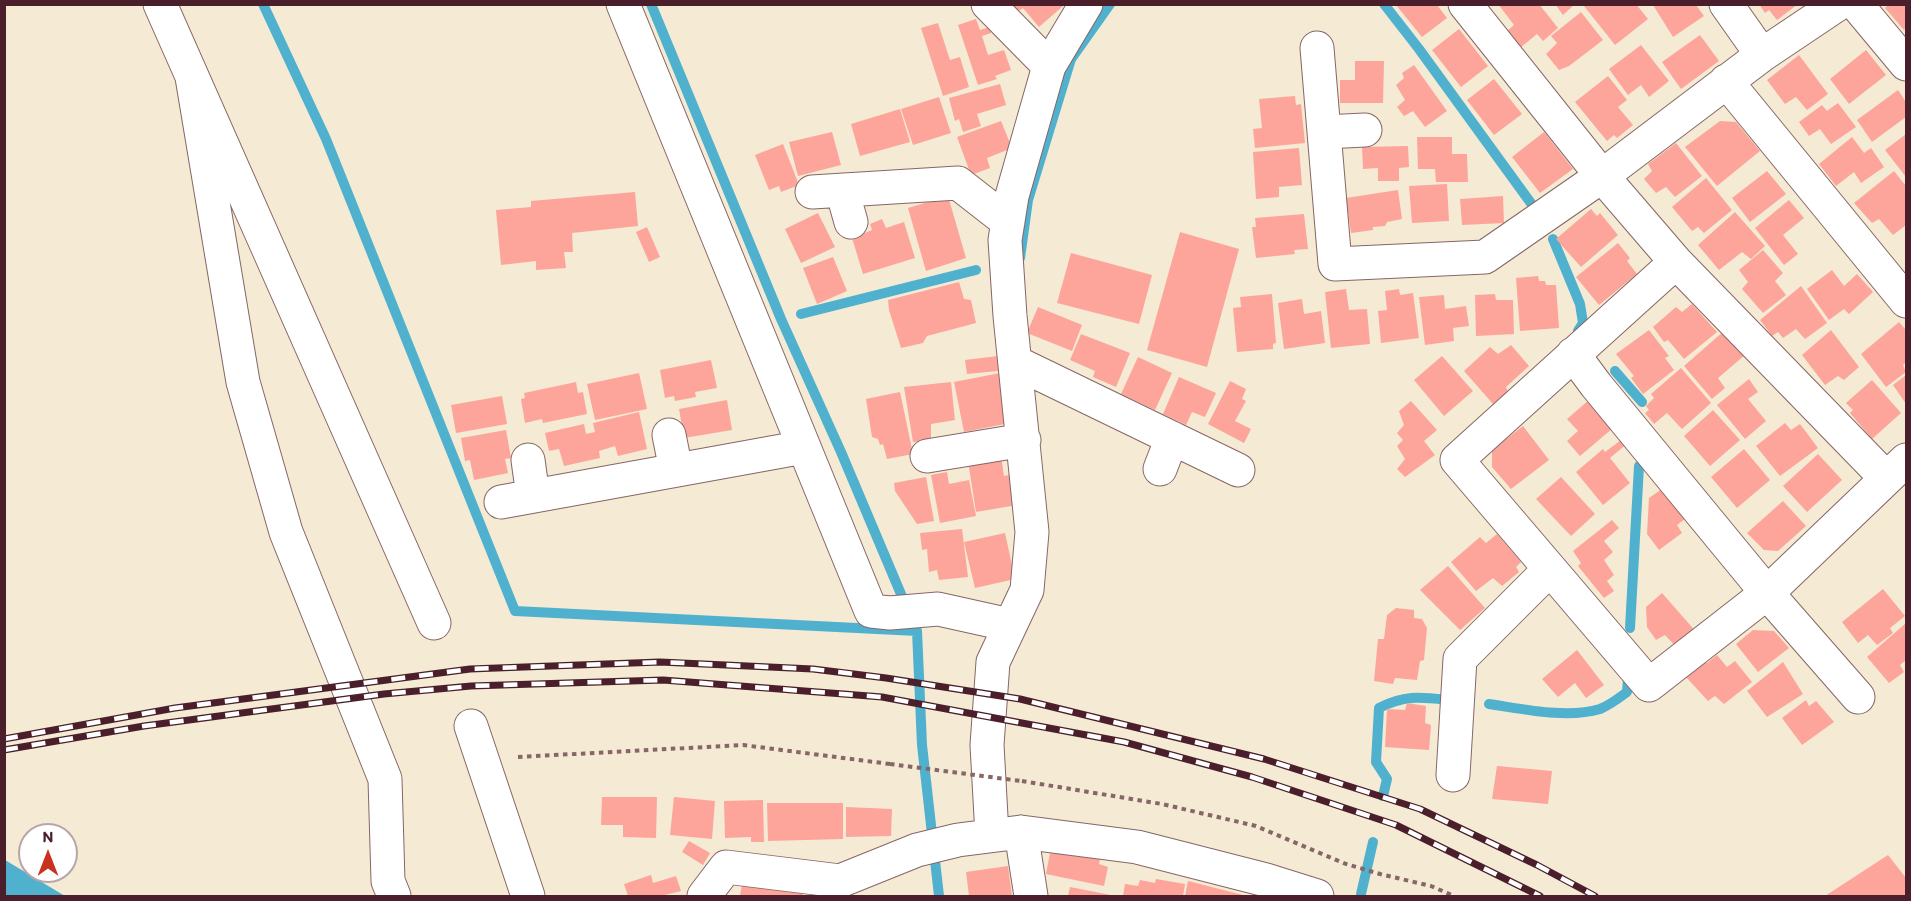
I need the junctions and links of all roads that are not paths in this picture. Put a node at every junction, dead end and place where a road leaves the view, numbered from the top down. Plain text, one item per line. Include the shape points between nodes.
1 (160, 4) edge
2 (623, 4) edge
3 (988, 4) edge
4 (1086, 4) edge
5 (1465, 4) edge
6 (1726, 4) edge
7 (1838, 4) edge
8 (1856, 4) edge
9 (1317, 48) dead end
10 (1762, 55) junction
11 (1906, 64) edge
12 (1048, 66) junction
13 (192, 77) junction
14 (1726, 81) junction
15 (1365, 130) dead end
16 (1324, 132) junction
17 (1602, 176) junction
18 (851, 222) dead end
19 (1008, 222) junction
20 (1676, 262) junction
21 (1906, 301) edge
22 (1573, 354) junction
23 (1015, 362) junction
24 (669, 435) dead end
25 (1172, 438) junction
26 (1024, 440) junction
27 (804, 447) junction
28 (927, 456) dead end
29 (528, 460) dead end
30 (1160, 469) dead end
31 (1896, 469) edge
32 (676, 470) junction
33 (1238, 470) dead end
34 (533, 496) junction
35 (501, 502) dead end
36 (1550, 569) junction
37 (1767, 593) junction
38 (434, 623) dead end
39 (1010, 625) junction
40 (1857, 697) dead end
41 (471, 726) dead end
42 (1453, 775) dead end
43 (1006, 834) junction
44 (837, 889) edge
45 (394, 897) edge
46 (528, 897) edge
47 (704, 897) edge
48 (1031, 897) edge
49 (1317, 897) edge

1 - 13 street
2 - 27 street
3 - 12 street
4 - 12 street
5 - 17 street
6 - 10 street
7 - 10 street
8 - 11 street
9 - 16 street
10 - 14 street
12 - 19 street
13 - 38 street
13 - 45 street via 243,382 286,532 385,779 388,881
14 - 17 street
14 - 21 street
15 - 16 street
16 - 17 street via 1335,264 1485,257
17 - 20 street
18 - 19 street via 827,191 958,183
19 - 23 street via 1005,240
20 - 22 street
20 - 31 street
22 - 36 street via 1457,460
22 - 37 street
23 - 25 street
23 - 26 street
24 - 32 street
25 - 30 street
25 - 33 street
26 - 28 street
26 - 39 street via 1032,532 1027,590
27 - 32 street
27 - 39 street via 871,611 938,609
29 - 34 street
31 - 37 street
32 - 34 street
34 - 35 street
36 - 37 street via 1649,685
36 - 42 street via 1460,659
37 - 40 street
39 - 43 street via 993,662 987,745
41 - 46 street
43 - 44 street via 917,850
43 - 48 street
43 - 49 street via 1137,847
44 - 47 street via 726,867

